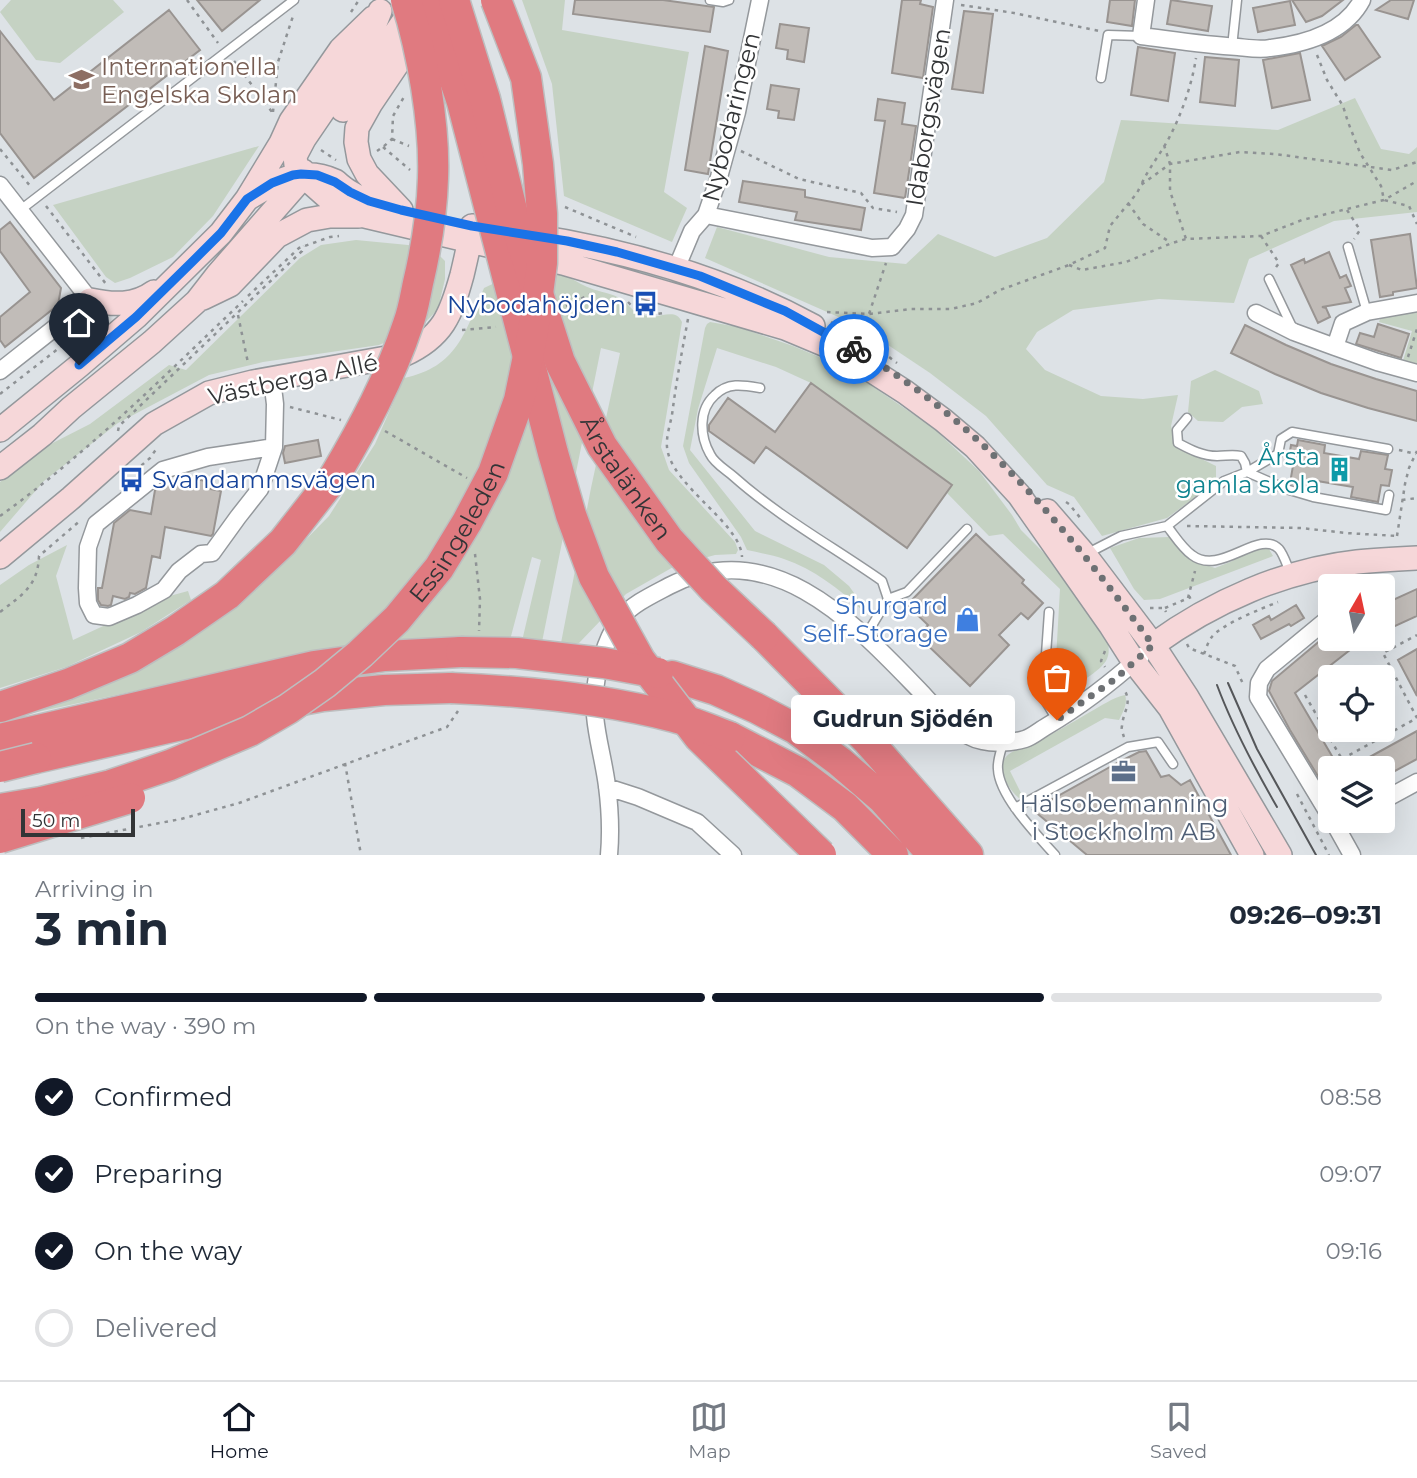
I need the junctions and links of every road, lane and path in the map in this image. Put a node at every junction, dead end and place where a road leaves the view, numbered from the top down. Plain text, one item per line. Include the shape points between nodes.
1 (187, 0) edge
2 (294, 0) edge
3 (417, 0) edge
4 (428, 0) edge
5 (440, 0) edge
6 (454, 0) edge
7 (496, 0) edge
8 (710, 0) edge
9 (729, 0) edge
10 (760, 0) edge
11 (1146, 0) edge
12 (1237, 0) edge
13 (1362, 0) edge
14 (945, 1) edge
15 (391, 4) edge
16 (293, 16) dead end
17 (1108, 35) junction
18 (1141, 36) junction
19 (1232, 47) junction
20 (227, 51) junction
21 (1316, 52) dead end
22 (1196, 55) dead end
23 (1101, 78) dead end
24 (392, 139) dead end
25 (729, 145) junction
26 (1164, 145) junction
27 (383, 147) dead end
28 (0, 149) edge
29 (1417, 162) edge
30 (1170, 164) junction
31 (1371, 169) junction
32 (301, 174) junction
33 (1417, 181) edge
34 (0, 185) edge
35 (1140, 186) junction
36 (40, 197) junction
37 (247, 199) junction
38 (1384, 200) junction
39 (1128, 203) junction
40 (1346, 209) junction
41 (401, 210) junction
42 (19, 211) junction
43 (706, 215) junction
44 (914, 215) junction
45 (365, 216) junction
46 (1417, 224) edge
47 (471, 233) junction
48 (1261, 236) junction
49 (1186, 239) junction
50 (1172, 243) junction
51 (892, 247) junction
52 (1348, 247) joint
53 (192, 262) junction
54 (1069, 265) junction
55 (676, 269) junction
56 (1269, 279) joint
57 (667, 294) junction
58 (102, 296) junction
59 (197, 301) junction
60 (1417, 303) edge
61 (236, 307) junction
62 (824, 312) dead end
63 (1367, 312) junction
64 (1256, 313) dead end
65 (237, 314) junction
66 (869, 314) junction
67 (466, 321) dead end
68 (1417, 329) edge
69 (462, 330) dead end
70 (1294, 332) junction
71 (876, 347) dead end
72 (1335, 348) junction
73 (0, 371) edge
74 (1410, 372) edge
75 (262, 380) junction
76 (760, 388) dead end
77 (0, 394) edge
78 (275, 404) junction
79 (1187, 418) dead end
80 (115, 422) junction
81 (348, 422) dead end
82 (119, 426) junction
83 (0, 429) edge
84 (385, 431) dead end
85 (117, 436) dead end
86 (274, 447) junction
87 (1388, 449) joint
88 (1417, 453) edge
89 (0, 468) edge
90 (1247, 472) junction
91 (467, 478) dead end
92 (1389, 495) dead end
93 (1417, 498) edge
94 (1402, 500) junction
95 (0, 516) edge
96 (1167, 526) junction
97 (967, 529) dead end
98 (58, 540) dead end
99 (1085, 555) junction
100 (0, 557) edge
101 (1417, 558) edge
102 (1197, 563) dead end
103 (1337, 574) edge
104 (1292, 576) junction
105 (1318, 576) edge
106 (1188, 598) dead end
107 (1285, 598) dead end
108 (888, 599) junction
109 (0, 612) edge
110 (1048, 612) dead end
111 (1318, 627) edge
112 (1417, 635) edge
113 (865, 637) junction
114 (1153, 645) junction
115 (1105, 647) dead end
116 (1204, 654) dead end
117 (1134, 662) junction
118 (1115, 679) junction
119 (1305, 695) dead end
120 (0, 707) edge
121 (1057, 720) junction
122 (250, 732) junction
123 (0, 738) edge
124 (1003, 743) junction
125 (1128, 747) junction
126 (1340, 756) edge
127 (1347, 756) edge
128 (345, 763) dead end
129 (1173, 764) dead end
130 (0, 766) edge
131 (1417, 782) edge
132 (607, 787) junction
133 (1395, 794) edge
134 (1318, 797) edge
135 (1015, 808) junction
136 (0, 809) edge
137 (1337, 833) edge
138 (0, 838) edge
139 (361, 855) edge
140 (609, 855) edge
141 (733, 855) edge
142 (821, 855) edge
143 (893, 855) edge
144 (933, 855) edge
145 (968, 855) edge
146 (1055, 855) edge
147 (1251, 855) edge
148 (1280, 855) edge
149 (1352, 855) edge

1 - 20 path
2 - 20 lane
3 - 32 street
4 - 142 highway, Årstalänken, bridge via 462,102 552,453 594,577 640,660 699,737
5 - 41 street via 357,128 359,159 367,174
6 - 145 highway, Årstalänken, bridge via 485,99 515,222 560,362 602,446 669,540 868,741
7 - 122 highway, Essingeleden, bridge via 526,78 542,214 542,263 519,400 493,473 439,568 397,619 360,654
8 - 9 lane, Nybodaringen
10 - 25 street, Nybodaringen
11 - 18 street
12 - 19 lane
13 - 19 street via 1346,22 1312,38 1268,49
14 - 17 path
14 - 44 street, Idaborgsvägen
15 - 32 street via 304,139 295,156
15 - 37 street via 341,48 291,121
15 - 120 highway, bridge via 413,22 432,139 432,194 409,322 359,435 334,477 283,542 227,595 130,658
16 - 20 path via 278,62 272,112
17 - 18 lane
17 - 23 lane
18 - 19 street
20 - 36 lane
21 - 31 path
22 - 26 path via 1182,107
24 - 27 path
25 - 43 street, Nybodaringen
25 - 44 path via 799,179 861,193 873,208
26 - 30 path
26 - 35 path
28 - 36 path
29 - 31 path via 1392,170
30 - 31 path via 1240,152
30 - 35 path
30 - 49 path via 1170,191
31 - 38 path
32 - 37 street via 272,183
32 - 41 street via 317,175 369,201
32 - 45 street via 327,197
32 - 59 street
33 - 38 path
34 - 42 street
35 - 39 path
36 - 42 lane
36 - 58 path
37 - 53 street
38 - 40 path
38 - 46 path via 1409,206
39 - 50 path via 1143,224
39 - 54 path via 1110,226 1105,248
40 - 48 path
40 - 52 path via 1360,230
41 - 47 street
42 - 58 street
43 - 51 street via 872,248
43 - 55 street, Nybodaringen via 692,231
44 - 51 street, Idaborgsvägen
45 - 47 street
45 - 59 street via 307,220 277,236 230,285
47 - 55 street via 567,241
47 - 57 street
47 - 75 street, Västberga Allé via 454,305 444,324 420,347 403,355
48 - 49 path
48 - 56 path via 1279,263
49 - 50 path
50 - 54 path via 1126,262 1082,270
51 - 66 path
52 - 63 lane
53 - 58 street via 145,298 128,303
53 - 83 street via 127,325
54 - 66 path via 977,303
55 - 57 street
55 - 99 street via 785,311 913,386 1011,471
56 - 70 lane
57 - 117 street via 752,317 828,345 943,420 1019,495
58 - 73 street
58 - 77 path via 104,313
59 - 89 street
60 - 63 street
61 - 65 path
61 - 65 path via 304,246
61 - 80 path
62 - 66 path
63 - 72 street via 1343,323
64 - 70 street
65 - 75 path
65 - 82 path
66 - 71 path
67 - 69 path
68 - 74 path
70 - 72 street
72 - 74 street
75 - 78 street
75 - 100 street, Västberga Allé via 209,393 154,424
76 - 108 lane via 741,384 722,388 711,398 703,415 702,435 711,457 759,499 882,581
78 - 81 path
78 - 86 street
79 - 90 lane via 1177,430 1178,443 1195,452 1241,456
80 - 82 path
80 - 95 path
82 - 85 path
84 - 91 path
86 - 86 street via 260,489 212,553 201,554 164,590 117,615 94,615 88,603 88,547 96,524 163,470 208,457
87 - 88 path
87 - 90 lane via 1292,432 1281,439 1278,454
88 - 94 path
90 - 92 lane via 1286,489 1386,510
90 - 96 lane via 1224,481
93 - 94 path
94 - 96 path via 1397,536 1301,528
96 - 99 lane via 1121,536
96 - 104 lane via 1201,559 1218,561 1257,544 1272,544 1280,550
97 - 108 lane via 907,592
98 - 109 path via 39,556 37,574 26,592
99 - 114 street
101 - 103 street via 1357,562
102 - 106 path
104 - 105 street
104 - 114 street via 1192,619
107 - 116 path via 1217,632
108 - 113 lane
110 - 121 lane via 1043,697
111 - 134 street via 1267,669 1258,697 1298,754
112 - 127 path via 1383,653 1417,718
113 - 124 street via 957,729 981,741
113 - 132 street via 804,589 770,575 713,571 681,579 647,597 621,617 606,645 597,678 594,715
114 - 117 street
114 - 148 street
115 - 118 path via 1101,661
117 - 118 street
117 - 147 street via 1170,708
118 - 121 street
118 - 125 path via 1128,694 1121,727
119 - 126 path
121 - 124 street via 1026,739
122 - 136 highway, Essingeleden, bridge via 111,785
122 - 138 highway, bridge via 179,778 119,803
123 - 144 highway, bridge via 314,666 384,656 517,653 604,663 716,690 796,729 882,798
124 - 135 lane via 998,769 1002,787
125 - 129 lane via 1158,742
125 - 135 lane
128 - 139 path
130 - 143 highway, bridge via 323,696 451,688 530,692 621,705 730,737 798,772 845,807
131 - 133 street
132 - 140 street
132 - 141 street via 697,822
135 - 146 lane
137 - 149 street

